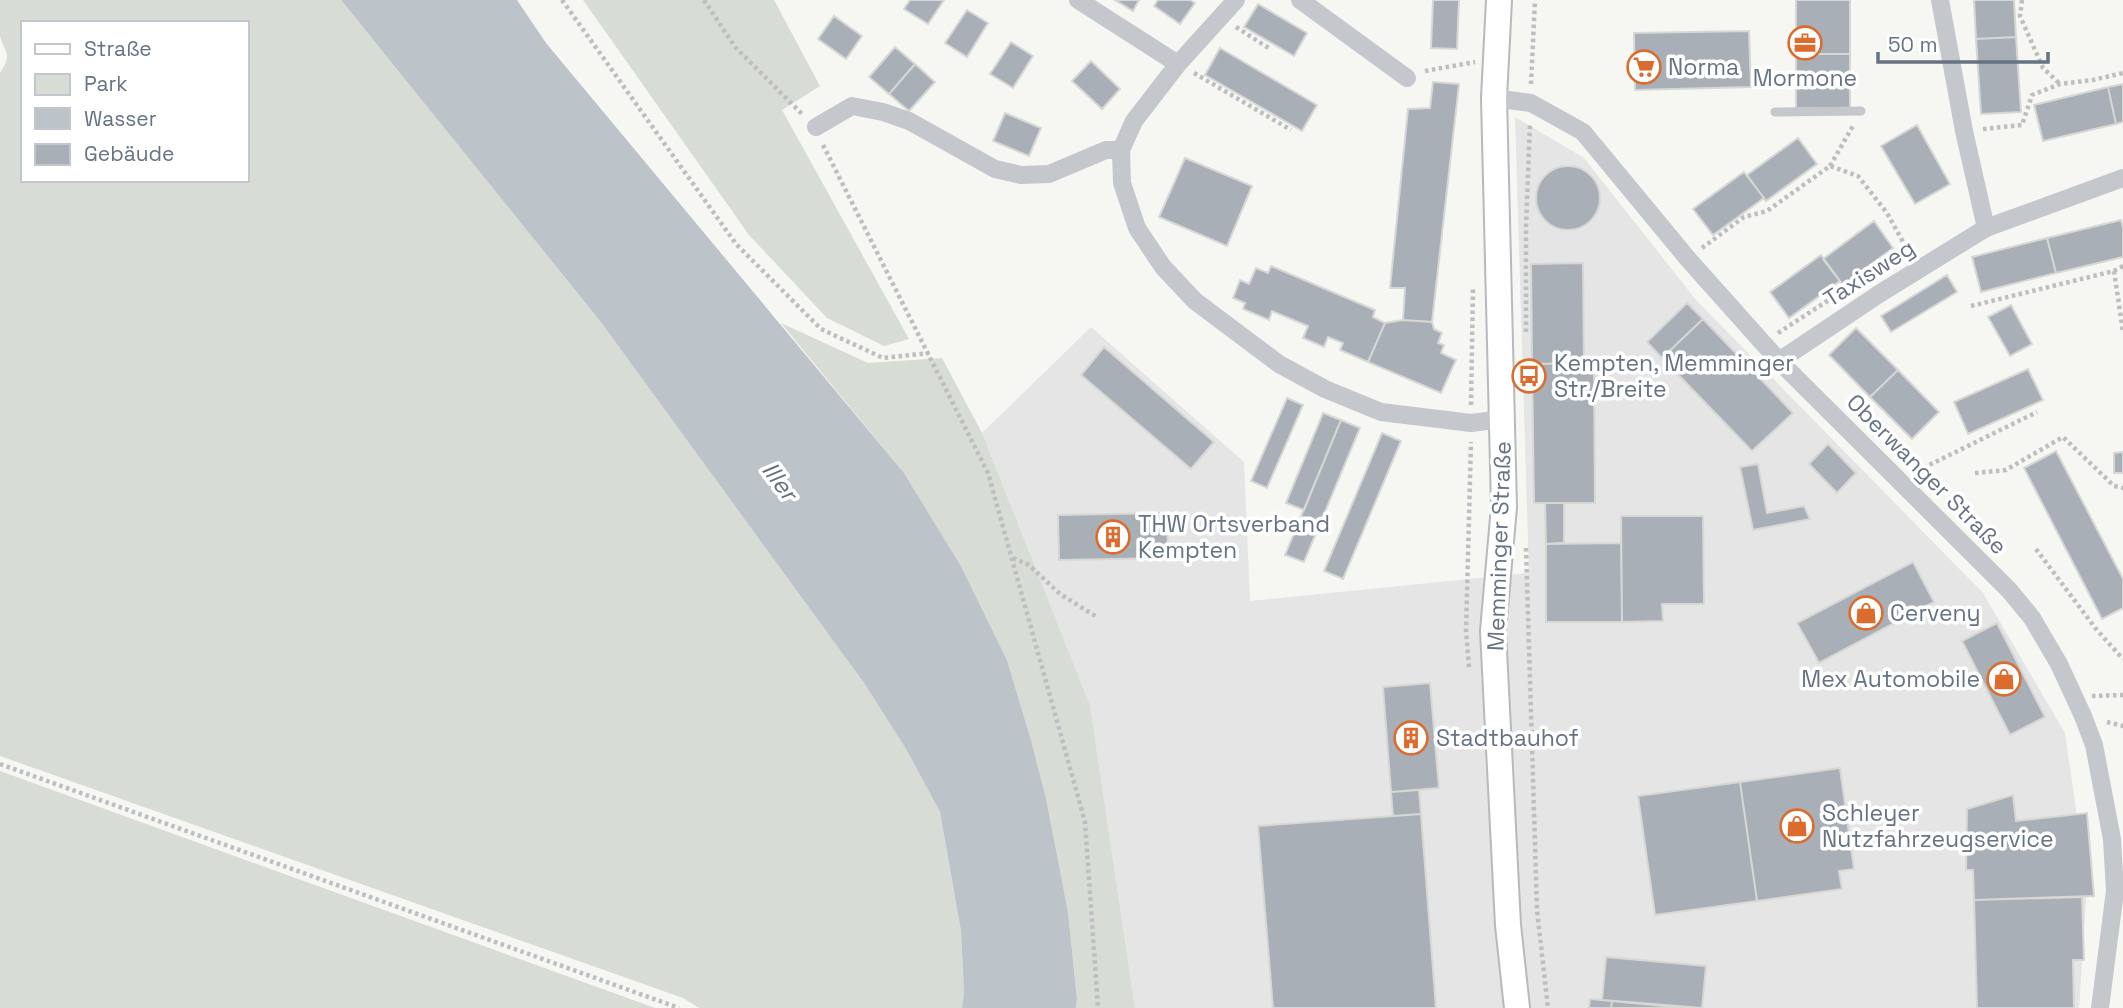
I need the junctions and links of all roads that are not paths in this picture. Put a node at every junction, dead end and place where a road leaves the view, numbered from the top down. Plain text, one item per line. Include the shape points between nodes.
1 (1078, 0) edge
2 (1236, 0) edge
3 (1300, 0) edge
4 (1499, 0) edge
5 (1940, 0) edge
6 (1178, 64) junction
7 (1407, 78) road end
8 (1494, 98) junction
9 (1861, 111) road end
10 (1775, 112) dead end
11 (816, 127) road end
12 (1121, 150) junction
13 (2123, 178) edge
14 (1986, 228) junction
15 (1779, 361) junction
16 (1502, 419) junction
17 (1517, 1008) edge
18 (2100, 1008) edge

1 - 6 street
2 - 6 street
3 - 7 street
4 - 8 main road, Memminger Straße
5 - 14 street
6 - 12 street via 1134,121
8 - 15 street, Oberwanger Straße via 1531,103 1583,132
8 - 16 main road, Memminger Straße
9 - 10 lane
11 - 12 street via 852,106 883,112 909,121 995,169 1021,176 1049,174 1106,150
12 - 16 street via 1122,183 1137,228 1163,267 1206,310 1279,364 1325,390 1381,412 1471,423
13 - 14 street, Taxisweg
14 - 15 street, Taxisweg
15 - 18 street, Oberwanger Straße via 2009,590 2059,664 2094,745 2112,839 2115,891
16 - 17 main road, Memminger Straße via 1504,507 1493,631 1508,925

